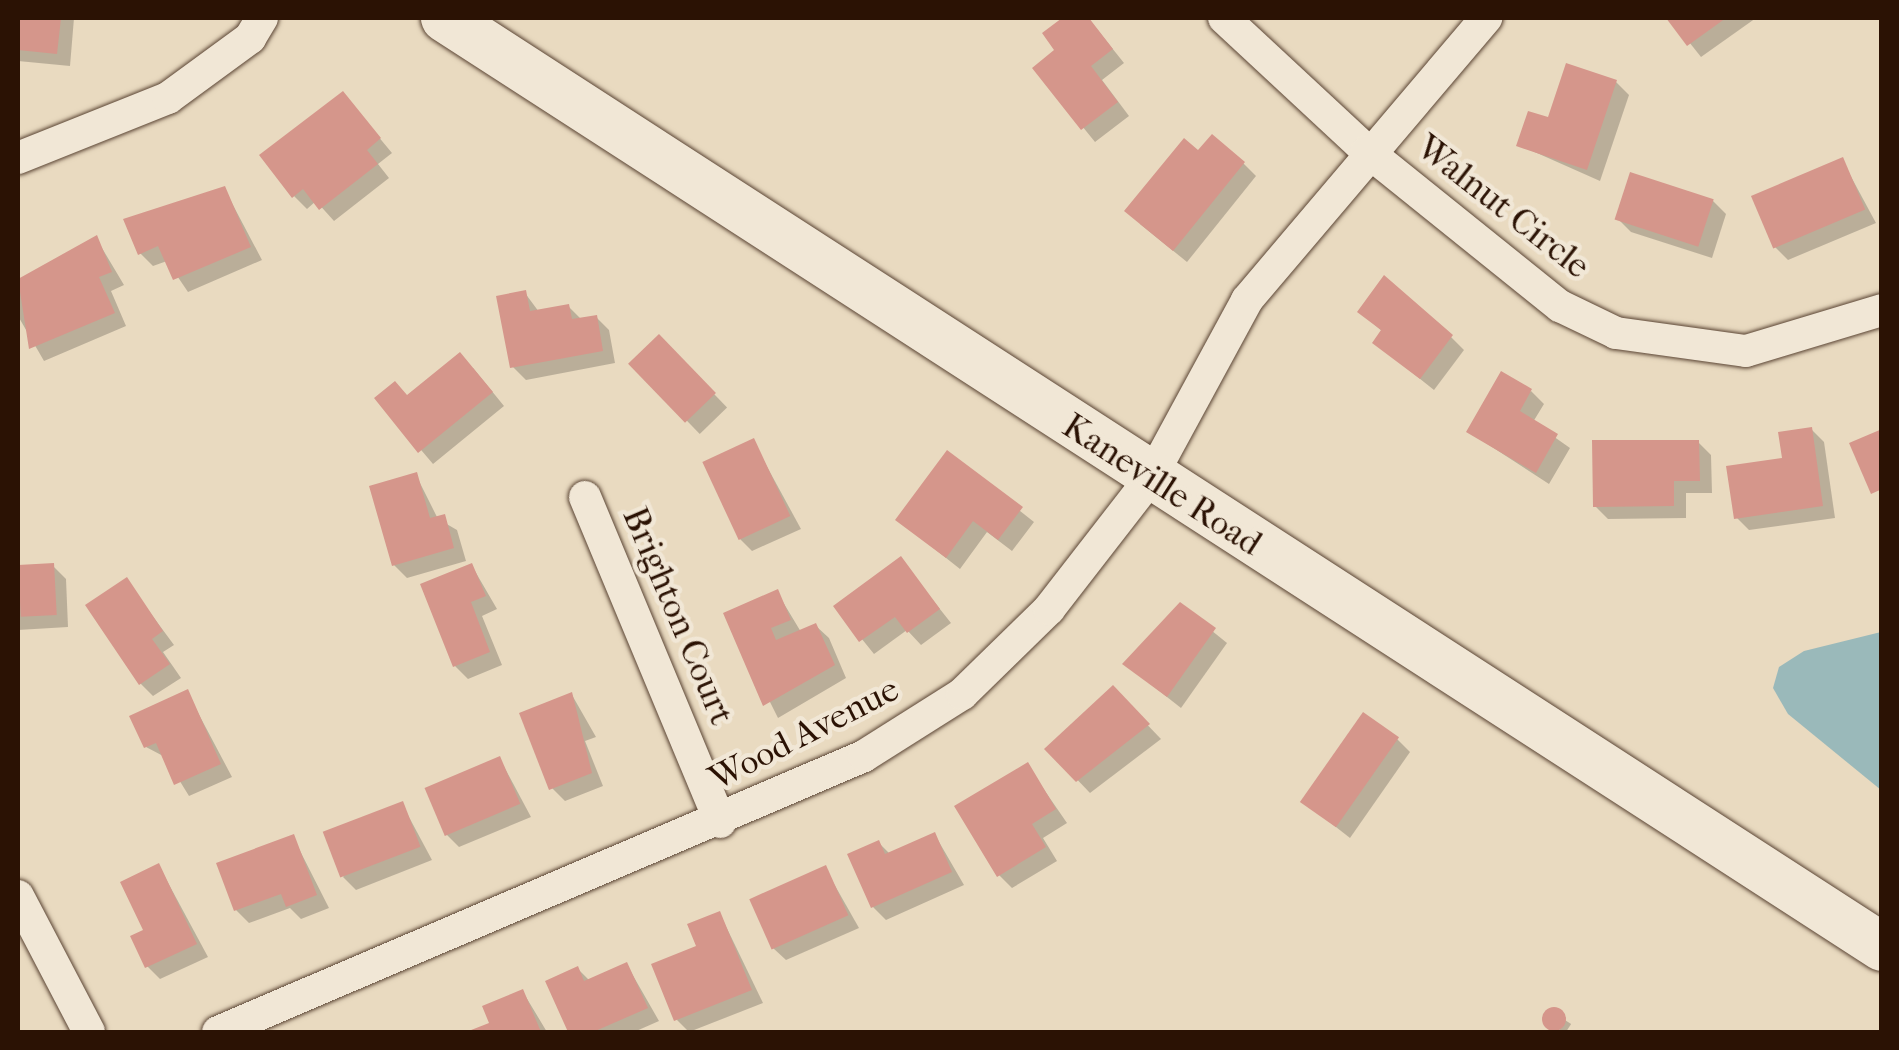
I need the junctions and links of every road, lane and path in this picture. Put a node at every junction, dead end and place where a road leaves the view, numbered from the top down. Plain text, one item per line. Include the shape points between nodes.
1 (262, 18) edge
2 (445, 18) edge
3 (1224, 18) edge
4 (1486, 18) edge
5 (1367, 151) junction
6 (18, 158) edge
7 (1882, 310) edge
8 (1150, 479) junction
9 (584, 497) dead end
10 (720, 822) junction
11 (18, 896) edge
12 (1882, 947) edge
13 (89, 1032) edge
14 (218, 1032) edge

1 - 6 street via 250,38 168,98
2 - 8 main road, Kaneville Road
3 - 5 street, Walnut Circle
4 - 5 street, Wood Avenue
5 - 7 street, Walnut Circle via 1560,306 1616,333 1746,351
5 - 8 street, Wood Avenue via 1247,300
8 - 10 street, Wood Avenue via 1048,608 962,694 864,756
8 - 12 main road, Kaneville Road
9 - 10 street, Brighton Court
10 - 14 street, Wood Avenue
11 - 13 street

